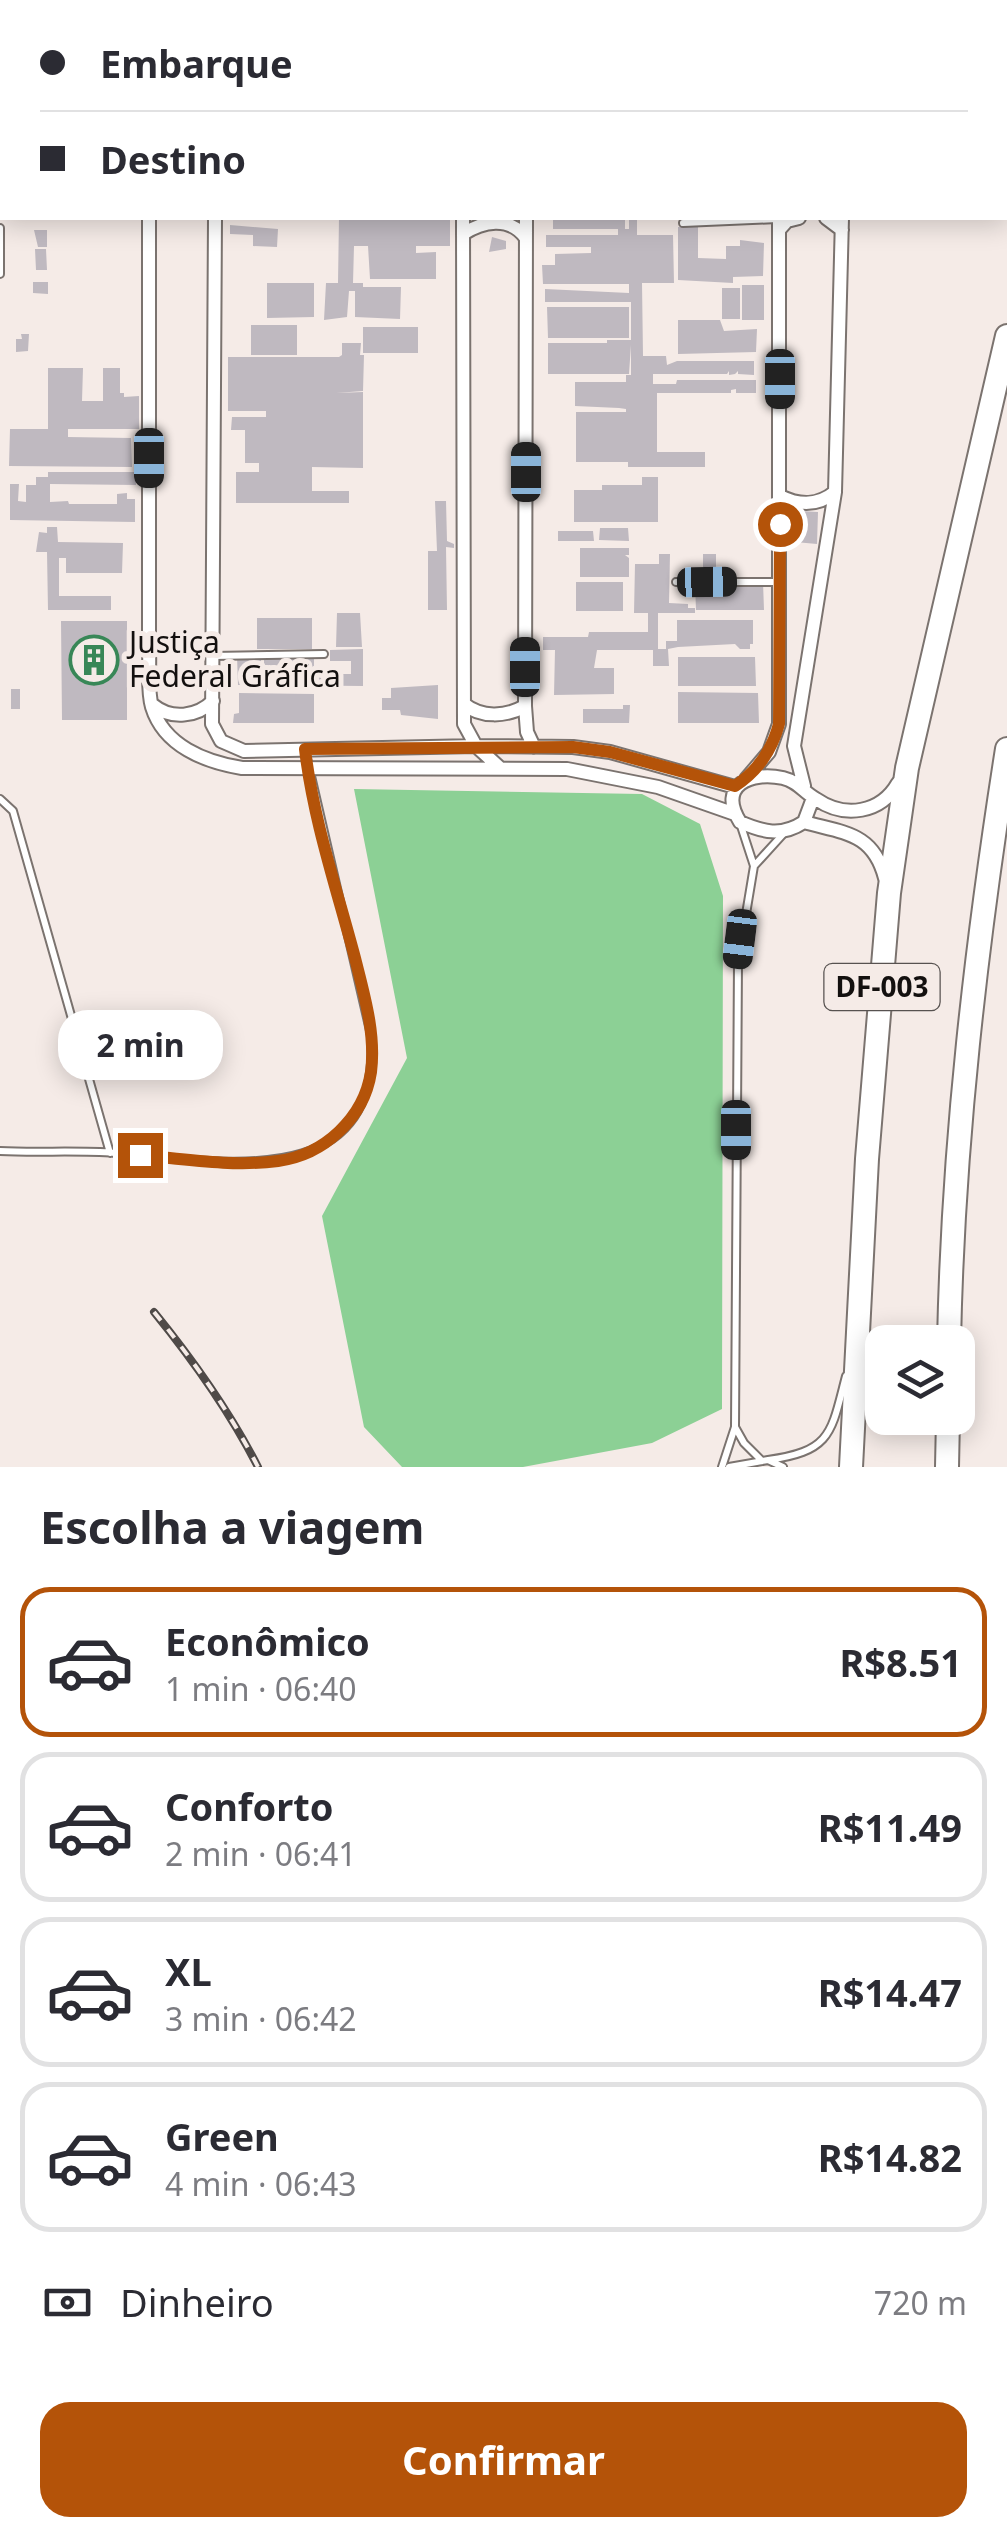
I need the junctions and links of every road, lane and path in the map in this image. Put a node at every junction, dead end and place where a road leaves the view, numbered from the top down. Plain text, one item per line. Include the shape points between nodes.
1 (149, 220) edge
2 (215, 220) edge
3 (463, 220) edge
4 (526, 220) edge
5 (779, 222) edge
6 (683, 223) dead end
7 (842, 224) edge
8 (0, 228) edge
9 (463, 234) junction
10 (526, 239) junction
11 (0, 274) edge
12 (1007, 336) edge
13 (835, 492) junction
14 (780, 496) junction
15 (676, 582) dead end
16 (780, 582) junction
17 (324, 654) dead end
18 (212, 656) junction
19 (213, 701) junction
20 (151, 704) junction
21 (464, 704) junction
22 (525, 706) junction
23 (464, 724) junction
24 (448, 746) junction
25 (476, 746) junction
26 (534, 747) junction
27 (305, 749) junction
28 (1007, 749) edge
29 (500, 768) junction
30 (907, 768) junction
31 (307, 769) junction
32 (741, 783) junction
33 (804, 786) junction
34 (813, 798) junction
35 (0, 799) edge
36 (737, 818) junction
37 (804, 822) junction
38 (786, 832) junction
39 (754, 866) junction
40 (889, 893) junction
41 (0, 1152) edge
42 (110, 1152) junction
43 (950, 1325) edge
44 (859, 1327) junction
45 (736, 1427) junction
46 (948, 1435) edge
47 (765, 1461) junction
48 (725, 1467) edge
49 (783, 1467) edge
50 (851, 1467) edge
51 (947, 1467) edge

1 - 20 street
2 - 18 street
3 - 9 street
4 - 10 street
5 - 6 lane
5 - 14 street
7 - 13 street
8 - 11 lane
9 - 10 street via 493,222 518,227
9 - 21 street
10 - 22 street
12 - 30 highway, DF-003
13 - 14 street via 811,504
13 - 33 street via 794,746
14 - 16 street
15 - 16 lane
16 - 32 street via 779,724 769,752
17 - 18 lane
18 - 19 street
19 - 20 street via 182,714
19 - 27 street via 213,729 228,746
20 - 31 street via 163,730 213,762
21 - 22 street via 495,714
21 - 23 street
22 - 26 street
23 - 24 street
23 - 25 street
24 - 25 street
24 - 27 street
25 - 26 street
25 - 29 street
26 - 32 street via 610,752
27 - 31 lane
28 - 43 highway, DF-003 via 959,1125
29 - 31 street
29 - 36 street via 614,776
30 - 34 street via 875,807 848,810
30 - 40 highway, DF-003
31 - 42 lane via 365,1001 372,1052 362,1100 324,1144 277,1161
32 - 33 street via 775,776
32 - 36 street via 732,796
33 - 34 street
34 - 37 street
35 - 42 lane via 13,811
36 - 38 street
36 - 39 lane
37 - 38 street
37 - 40 street via 864,840
38 - 39 lane
39 - 45 lane via 738,962
40 - 44 highway, DF-003
41 - 42 lane
44 - 47 lane via 828,1434 801,1455
44 - 50 highway, DF-003
45 - 47 lane
45 - 48 lane
46 - 51 highway
47 - 48 lane
47 - 49 lane

